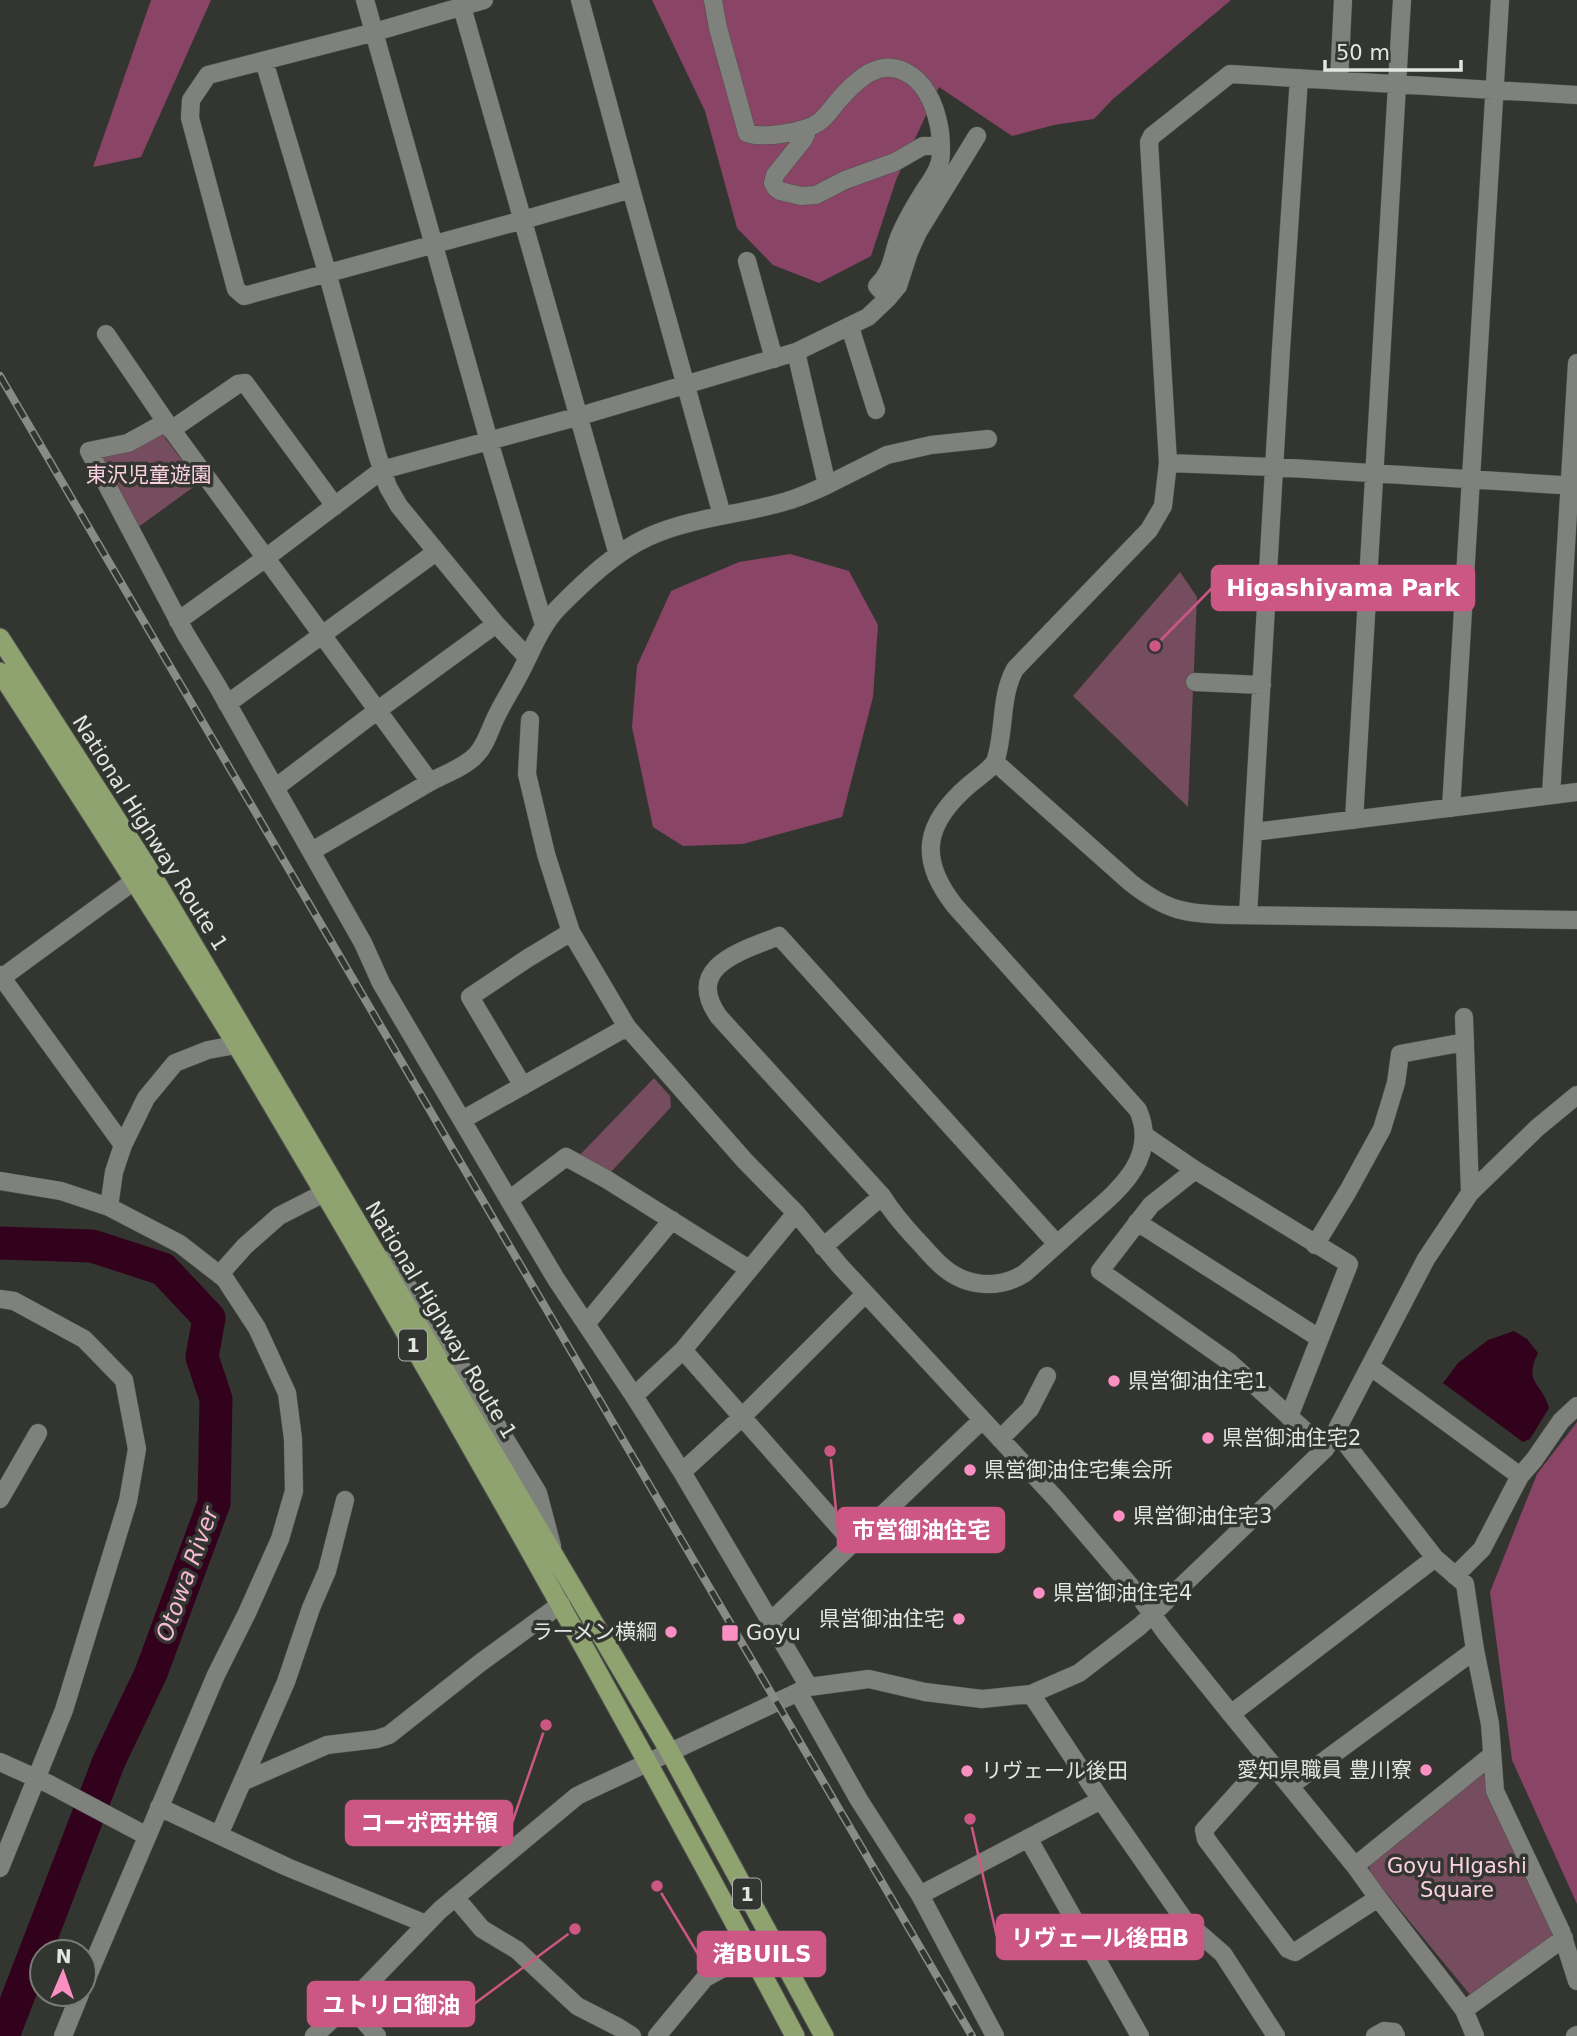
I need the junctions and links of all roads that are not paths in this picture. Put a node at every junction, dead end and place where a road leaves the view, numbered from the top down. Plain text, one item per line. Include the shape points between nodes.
1 (365, 0) edge
2 (484, 0) edge
3 (580, 0) edge
4 (713, 0) edge
5 (1343, 0) edge
6 (1402, 0) edge
7 (1500, 0) edge
8 (461, 3) edge
9 (375, 32) junction
10 (264, 61) junction
11 (1299, 78) junction
12 (1339, 80) junction
13 (1397, 83) junction
14 (1496, 89) junction
15 (1577, 95) edge
16 (805, 129) junction
17 (977, 136) dead end
18 (941, 146) junction
19 (631, 189) junction
20 (523, 220) junction
21 (434, 244) junction
22 (747, 261) dead end
23 (327, 272) junction
24 (888, 298) junction
25 (850, 327) junction
26 (106, 334) dead end
27 (796, 352) junction
28 (774, 359) junction
29 (1577, 363) edge
30 (686, 386) junction
31 (876, 410) dead end
32 (580, 416) junction
33 (169, 426) junction
34 (988, 439) dead end
35 (489, 441) junction
36 (1168, 463) junction
37 (1275, 467) junction
38 (382, 470) junction
39 (1373, 474) junction
40 (1471, 479) junction
41 (827, 485) junction
42 (1573, 486) edge
43 (335, 506) junction
44 (722, 515) junction
45 (436, 552) junction
46 (618, 555) junction
47 (267, 557) junction
48 (178, 621) junction
49 (496, 624) junction
50 (544, 625) junction
51 (323, 635) junction
52 (0, 638) edge
53 (527, 657) junction
54 (0, 671) edge
55 (1195, 682) dead end
56 (1262, 685) junction
57 (227, 704) junction
58 (378, 710) junction
59 (530, 720) dead end
60 (995, 762) junction
61 (430, 782) junction
62 (275, 788) junction
63 (1577, 792) edge
64 (1551, 795) junction
65 (1451, 808) junction
66 (1353, 820) junction
67 (1254, 832) junction
68 (312, 851) junction
69 (134, 881) junction
70 (1248, 915) junction
71 (1577, 920) edge
72 (571, 932) junction
73 (1, 977) edge
74 (1464, 1017) dead end
75 (627, 1027) junction
76 (1465, 1042) junction
77 (236, 1045) junction
78 (523, 1086) junction
79 (1577, 1096) edge
80 (462, 1120) junction
81 (1144, 1135) junction
82 (123, 1145) junction
83 (1195, 1170) junction
84 (0, 1181) edge
85 (324, 1193) junction
86 (1470, 1193) junction
87 (882, 1196) junction
88 (509, 1200) junction
89 (109, 1208) junction
90 (796, 1213) junction
91 (672, 1220) junction
92 (1137, 1222) junction
93 (1057, 1244) junction
94 (1315, 1245) junction
95 (823, 1247) junction
96 (749, 1269) junction
97 (220, 1274) junction
98 (866, 1294) junction
99 (0, 1299) edge
100 (586, 1324) junction
101 (1320, 1338) junction
102 (683, 1350) junction
103 (1371, 1367) junction
104 (1047, 1376) dead end
105 (634, 1396) junction
106 (1577, 1406) edge
107 (1289, 1417) junction
108 (741, 1418) junction
109 (982, 1420) junction
110 (1336, 1431) junction
111 (38, 1433) dead end
112 (1000, 1439) junction
113 (1325, 1449) junction
114 (682, 1472) junction
115 (1520, 1476) junction
116 (2, 1491) edge
117 (345, 1500) dead end
118 (853, 1544) junction
119 (1435, 1558) junction
120 (1455, 1576) junction
121 (561, 1604) junction
122 (1152, 1614) junction
123 (770, 1622) junction
124 (1475, 1650) junction
125 (803, 1689) junction
126 (1031, 1694) junction
127 (1231, 1714) junction
128 (670, 1752) junction
129 (1492, 1755) junction
130 (1267, 1760) junction
131 (0, 1762) edge
132 (647, 1763) junction
133 (42, 1781) junction
134 (242, 1782) junction
135 (1290, 1786) junction
136 (1101, 1800) junction
137 (159, 1807) junction
138 (143, 1834) junction
139 (219, 1835) junction
140 (1028, 1838) junction
141 (1356, 1866) junction
142 (0, 1868) edge
143 (919, 1895) junction
144 (455, 1897) junction
145 (1378, 1898) junction
146 (426, 1924) junction
147 (1564, 1938) junction
148 (98, 1949) edge
149 (751, 1953) junction
150 (1577, 1981) edge
151 (349, 2004) junction
152 (74, 2008) edge
153 (1464, 2010) junction
154 (63, 2036) edge
155 (314, 2036) edge
156 (377, 2036) edge
157 (632, 2036) edge
158 (657, 2036) edge
159 (795, 2036) edge
160 (824, 2036) edge
161 (995, 2036) edge
162 (1140, 2036) edge
163 (1276, 2036) edge
164 (1375, 2036) edge
165 (1396, 2036) edge
166 (1475, 2036) edge

1 - 9 street
2 - 8 street
3 - 19 street
4 - 16 street via 747,133
5 - 12 street
6 - 13 street
7 - 14 street
8 - 9 street
8 - 20 street
9 - 10 street
9 - 21 street
10 - 23 street
10 - 23 street via 208,75 191,100 190,118 236,289 244,296
11 - 12 street
11 - 36 street via 1230,74 1149,142
11 - 37 street
12 - 13 street
13 - 14 street
13 - 39 street
14 - 15 street
14 - 40 street
16 - 18 street via 821,121 868,73 896,68 914,77 930,97
16 - 18 street via 803,140 773,183 780,191 801,196 816,195 923,146
17 - 24 street via 918,232 898,286
18 - 24 street via 937,172 913,210 887,274 877,286
19 - 20 street
19 - 30 street
20 - 21 street
20 - 32 street
21 - 23 street
21 - 35 street
22 - 28 street
23 - 38 street
24 - 25 street
25 - 27 street
25 - 31 street
26 - 33 street
27 - 28 street
27 - 41 street
28 - 30 street
29 - 42 street
30 - 32 street
30 - 44 street
32 - 35 street
32 - 46 street
33 - 43 street via 245,383
33 - 47 street
33 - 48 street via 130,442 89,451
34 - 41 street via 887,455
35 - 38 street
35 - 50 street
36 - 37 street
36 - 60 street via 1165,498 1155,522 1012,674
37 - 39 street
37 - 56 street
38 - 43 street
38 - 45 street via 399,506
39 - 40 street
39 - 66 street
40 - 42 street
40 - 65 street
41 - 44 street via 788,501
42 - 64 street
43 - 47 street
44 - 46 street via 654,534
45 - 49 street
45 - 51 street
46 - 50 street
47 - 48 street
47 - 51 street
48 - 57 street
49 - 53 street
49 - 58 street
50 - 53 street
51 - 57 street
51 - 58 street
52 - 128 highway, National Highway Route 1 / 1 via 149,870
53 - 61 street via 482,748 469,761
54 - 69 highway, National Highway Route 1 / 1
55 - 56 street
56 - 67 street
57 - 62 street
58 - 61 street
58 - 62 street
59 - 72 street via 527,774
60 - 70 street via 1152,899 1190,914
60 - 81 street via 959,794 935,826 930,852 936,877 955,906 1132,1101
61 - 68 street
62 - 68 street
63 - 64 street
64 - 65 street
65 - 66 street
66 - 67 street
67 - 70 street
68 - 80 street via 381,983
69 - 73 street
69 - 77 highway, National Highway Route 1 / 1
70 - 71 street
72 - 75 street
72 - 78 street via 470,997
73 - 82 street
74 - 76 street
75 - 78 street
75 - 90 street
76 - 86 street
76 - 94 street via 1400,1054 1382,1129
77 - 82 street via 175,1063 146,1098
77 - 85 highway, National Highway Route 1 / 1
78 - 80 street
79 - 86 street
80 - 88 street
81 - 83 street
81 - 93 street via 1137,1164 1121,1188
82 - 89 street
83 - 92 street
83 - 94 street
84 - 89 street via 61,1191
85 - 97 street via 279,1216
85 - 121 highway, National Highway Route 1 / 1
86 - 103 street via 1426,1259
87 - 93 street via 891,1212 942,1266 968,1281 996,1284 1015,1279
87 - 93 street via 714,1009 708,984 714,970 732,954 779,936
87 - 95 street
88 - 91 street via 566,1157
88 - 100 street
89 - 97 street via 180,1244
90 - 95 street
90 - 96 street
91 - 96 street
91 - 100 street
92 - 101 street
92 - 107 street via 1100,1271 1228,1361
94 - 101 street via 1349,1264
95 - 98 street
96 - 102 street
97 - 137 street via 257,1328 287,1393 294,1491 280,1539
98 - 108 street
98 - 109 street
99 - 133 street via 14,1301 85,1339 124,1380 137,1449 128,1501
100 - 105 street
101 - 107 street
102 - 105 street
102 - 108 street
103 - 110 street
103 - 115 street
104 - 112 street via 1030,1409
105 - 114 street
106 - 115 street
107 - 113 street
108 - 114 street
108 - 118 street
109 - 112 street
109 - 118 street
110 - 113 street
110 - 119 street
111 - 116 street
112 - 122 street
113 - 122 street
114 - 123 street
115 - 120 street via 1482,1549
117 - 134 street via 327,1571
118 - 123 street
119 - 120 street
119 - 127 street
120 - 124 street via 1465,1584
121 - 132 highway, National Highway Route 1 / 1
121 - 134 street via 389,1735 327,1745
122 - 126 street via 1079,1673
122 - 127 street
123 - 125 street
124 - 129 street
124 - 135 street
125 - 126 street via 869,1679 982,1699
125 - 128 street
125 - 143 street via 859,1800
126 - 136 street
127 - 130 street
128 - 132 street
128 - 160 highway, National Highway Route 1 / 1
129 - 141 street
129 - 147 street via 1495,1791
130 - 135 street
130 - 145 street via 1204,1830 1206,1839 1288,1949 1296,1952
131 - 133 street
132 - 144 street via 577,1796
132 - 149 highway, National Highway Route 1 / 1
133 - 138 street
133 - 142 street
134 - 139 street
135 - 141 street
136 - 140 street
136 - 163 street via 1185,1921 1223,1954
137 - 138 street
137 - 139 street
138 - 148 street
139 - 146 street
140 - 143 street
140 - 162 street
141 - 145 street
143 - 161 street
144 - 146 street
144 - 157 street via 482,1929 517,1950 577,2006
145 - 153 street
146 - 151 street
147 - 150 street
147 - 153 street
149 - 158 street via 705,1979
149 - 159 highway, National Highway Route 1 / 1
151 - 155 street
151 - 156 street
152 - 154 street
153 - 166 street
164 - 165 street via 1384,2031

